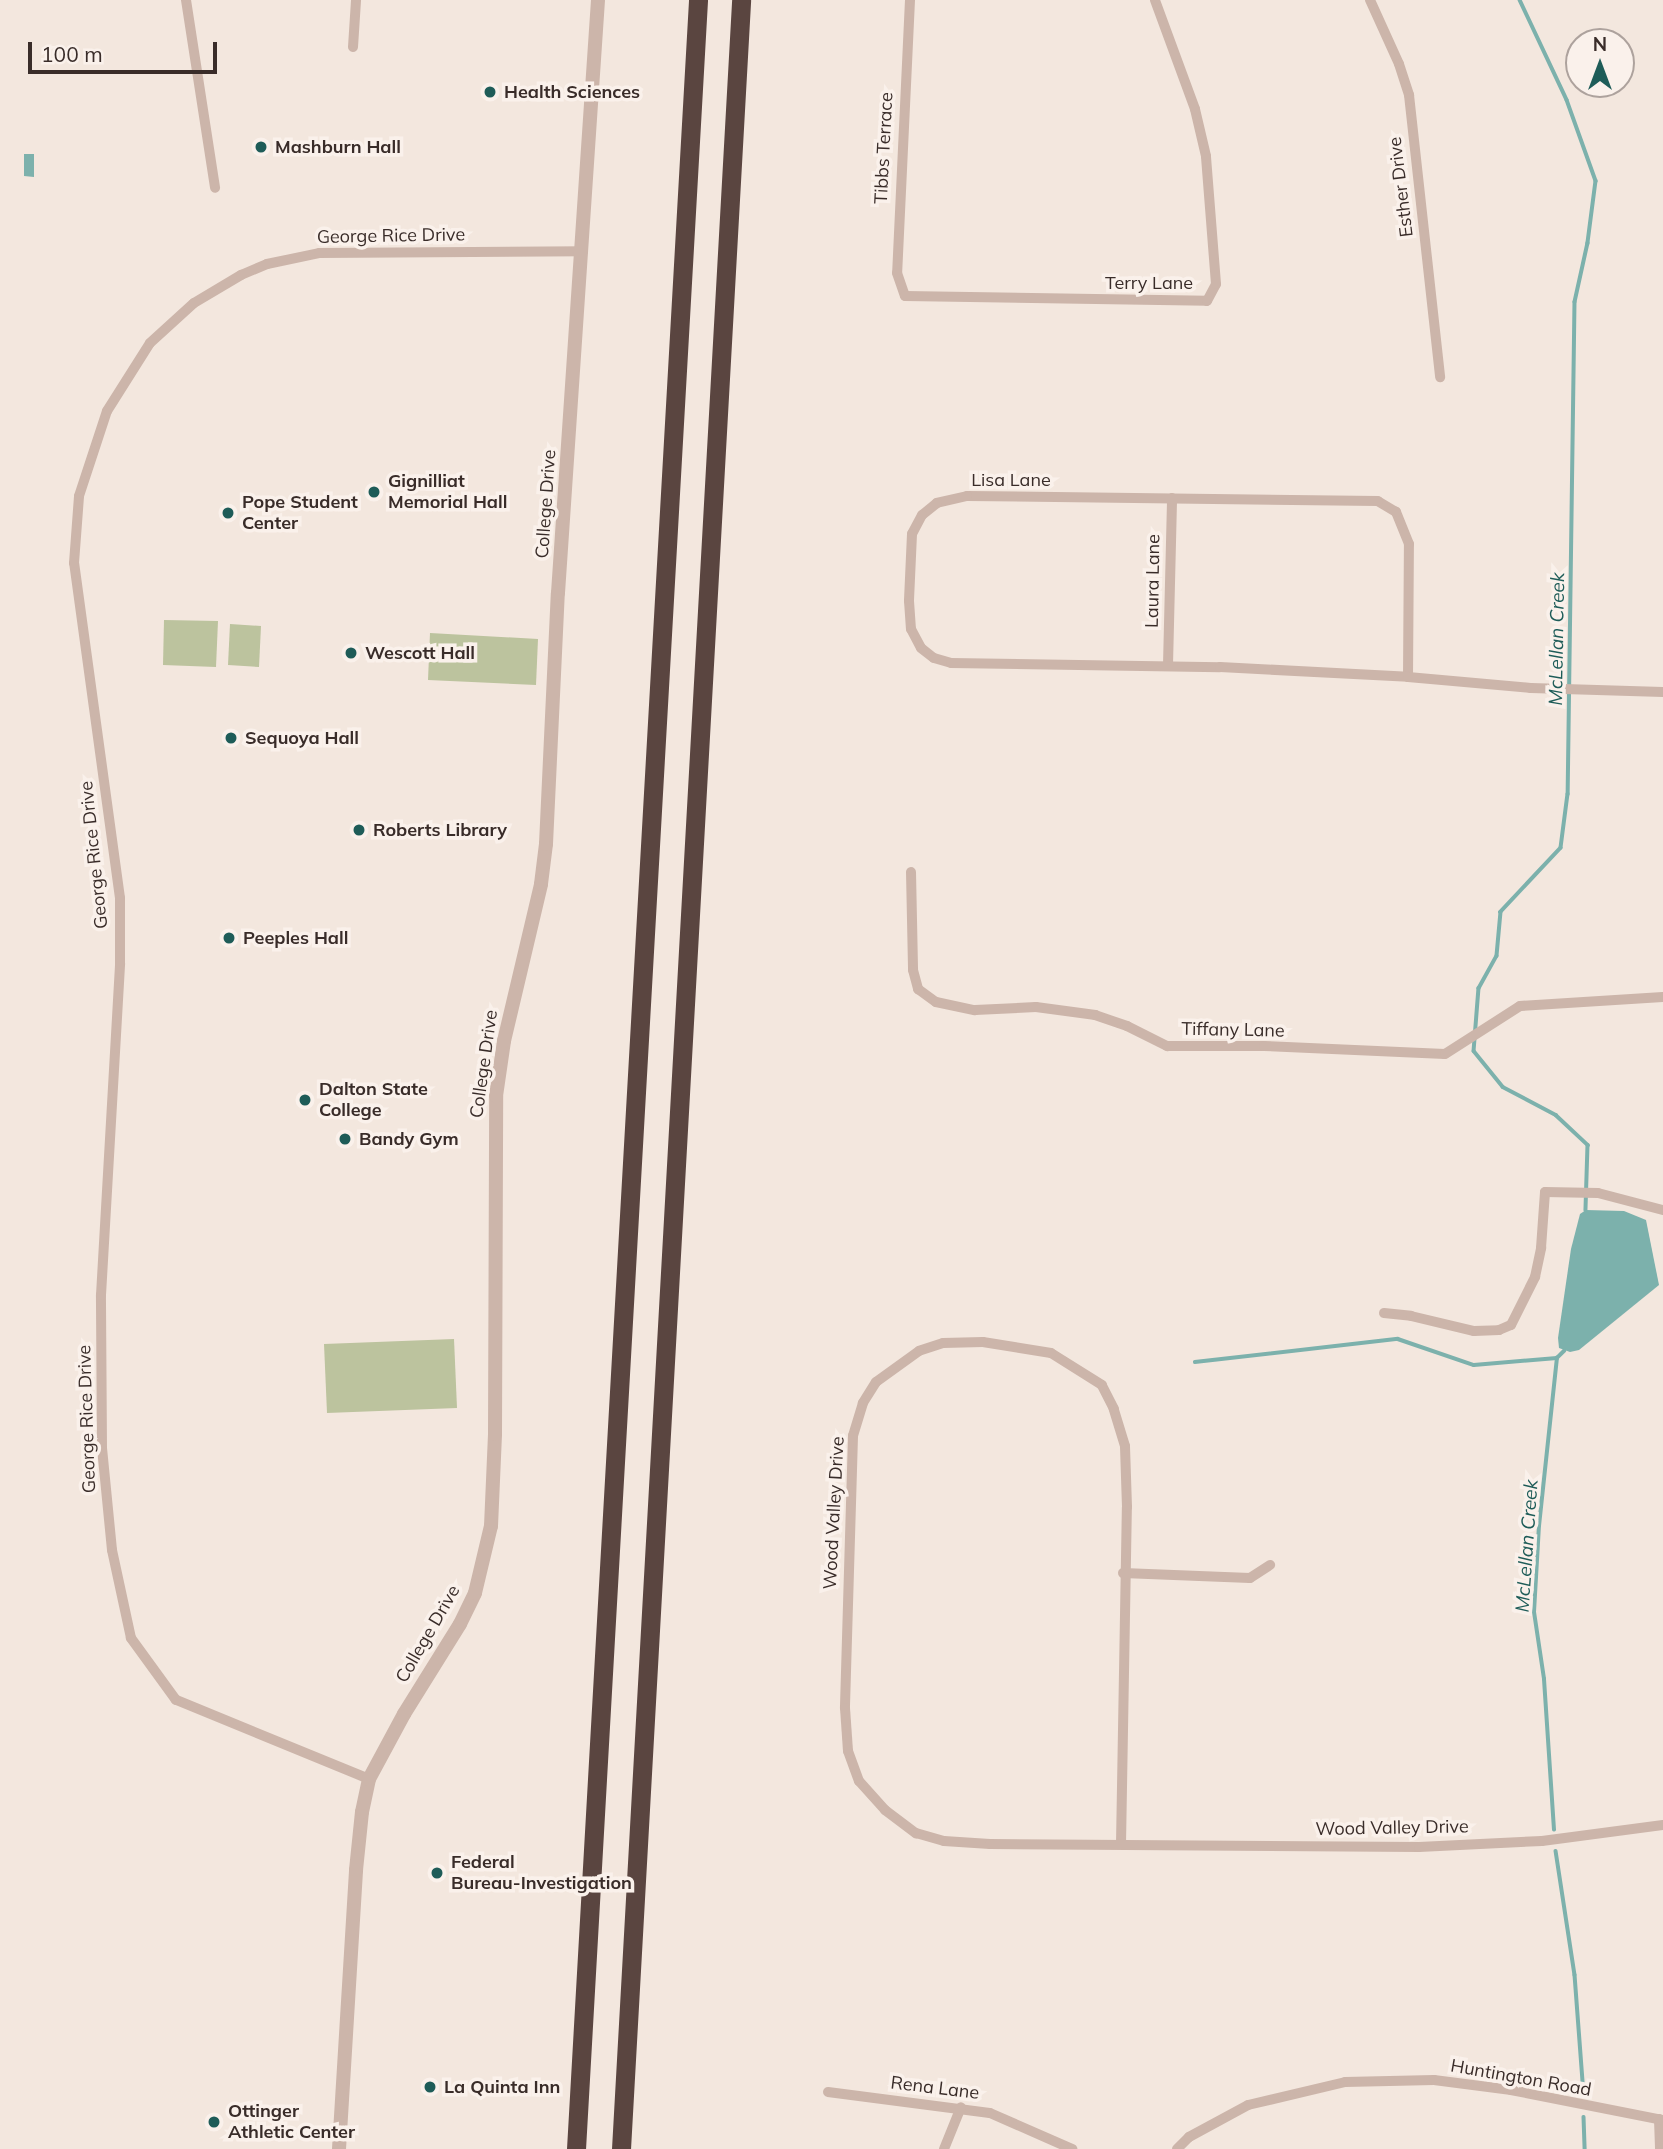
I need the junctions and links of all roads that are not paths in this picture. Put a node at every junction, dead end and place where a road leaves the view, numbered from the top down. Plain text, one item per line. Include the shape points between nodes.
1 (186, 0) edge
2 (356, 0) edge
3 (598, 0) edge
4 (698, 0) edge
5 (741, 0) edge
6 (910, 0) edge
7 (1155, 0) edge
8 (1370, 0) edge
9 (354, 47) dead end
10 (215, 187) dead end
11 (583, 251) junction
12 (905, 296) joint
13 (1440, 377) dead end
14 (1172, 498) junction
15 (1168, 665) junction
16 (1408, 677) junction
17 (1663, 692) edge
18 (911, 872) dead end
19 (1663, 997) edge
20 (1663, 1210) edge
21 (1384, 1313) dead end
22 (1270, 1565) dead end
23 (1123, 1573) junction
24 (369, 1779) junction
25 (1663, 1825) edge
26 (1121, 1844) junction
27 (828, 2092) dead end
28 (961, 2107) junction
29 (1661, 2120) edge
30 (339, 2149) edge
31 (576, 2149) edge
32 (621, 2149) edge
33 (944, 2149) edge
34 (1072, 2149) edge
35 (1177, 2149) edge
36 (1660, 2149) edge

1 - 10 street
2 - 9 street
3 - 11 street, College Drive
4 - 31 highway
5 - 32 highway
6 - 12 street, Tibbs Terrace via 897,273
7 - 12 street, Terry Lane via 1195,109 1206,156 1216,284 1207,301
8 - 13 street, Esther Drive via 1409,95
11 - 24 street, College Drive via 558,593 546,844 496,1097 491,1526 475,1593
11 - 24 street, George Rice Drive via 319,253 267,264 241,275 194,303 150,343 107,411 79,496 74,563 120,898 101,1295 102,1448 112,1550 131,1638 176,1700
14 - 15 street, Laura Lane
14 - 15 street, Lisa Lane via 967,496 937,503 922,515 912,534 909,601 911,629 921,648 951,663
14 - 16 street, Lisa Lane via 1378,501 1396,512 1409,544
15 - 16 street, Lisa Lane
16 - 17 street, Lisa Lane via 1531,688
18 - 19 street, Tiffany Lane via 913,970 918,989 936,1002 975,1010 1037,1007 1095,1015 1167,1046 1445,1054 1520,1006
20 - 21 street via 1598,1193 1545,1192 1535,1277 1511,1325 1474,1331
22 - 23 street via 1250,1578
23 - 26 street, Wood Valley Drive
23 - 26 street, Wood Valley Drive via 1125,1446 1102,1385 1051,1353 983,1342 943,1343 919,1352 876,1382 863,1403 853,1436 850,1506 845,1708 848,1751 859,1781 885,1810 916,1833 944,1841
24 - 30 street, College Drive via 356,1870
25 - 26 street, Wood Valley Drive via 1542,1841 1419,1847
27 - 28 street, Rena Lane
28 - 33 street
28 - 34 street, Rena Lane via 990,2113
29 - 35 street, Huntington Road via 1511,2090 1434,2080 1345,2082 1248,2105 1189,2137
29 - 36 street

